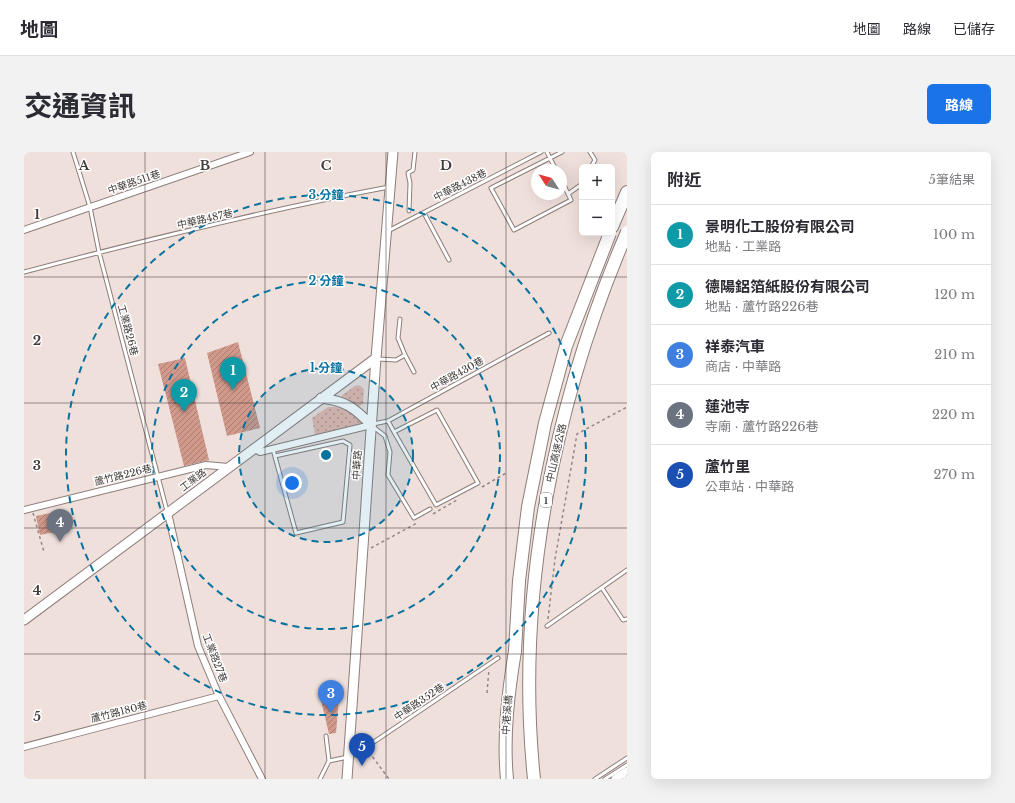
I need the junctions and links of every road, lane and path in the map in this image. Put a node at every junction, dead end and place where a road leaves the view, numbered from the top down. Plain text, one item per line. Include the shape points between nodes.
1 (73, 152) edge
2 (250, 152) edge
3 (393, 152) edge
4 (415, 152) edge
5 (541, 152) edge
6 (547, 152) edge
7 (562, 152) edge
8 (590, 152) edge
9 (550, 158) junction
10 (553, 164) edge
11 (593, 164) edge
12 (579, 186) edge
13 (390, 187) junction
14 (627, 192) edge
15 (568, 194) joint
16 (90, 207) junction
17 (409, 211) dead end
18 (424, 213) junction
19 (615, 220) edge
20 (24, 230) edge
21 (387, 231) junction
22 (627, 232) edge
23 (609, 236) edge
24 (100, 252) junction
25 (449, 260) dead end
26 (24, 272) edge
27 (400, 319) dead end
28 (549, 334) dead end
29 (405, 355) junction
30 (376, 358) junction
31 (414, 372) dead end
32 (321, 398) junction
33 (627, 407) edge
34 (388, 421) junction
35 (371, 425) junction
36 (394, 432) junction
37 (253, 448) junction
38 (273, 449) junction
39 (275, 456) junction
40 (228, 467) junction
41 (508, 472) dead end
42 (158, 476) junction
43 (481, 488) dead end
44 (460, 499) dead end
45 (31, 508) junction
46 (430, 509) dead end
47 (24, 510) edge
48 (168, 513) junction
49 (432, 514) dead end
50 (418, 522) dead end
51 (44, 552) dead end
52 (363, 553) junction
53 (627, 570) edge
54 (602, 588) junction
55 (627, 619) edge
56 (24, 620) edge
57 (547, 626) joint
58 (515, 651) joint
59 (498, 658) dead end
60 (488, 665) junction
61 (487, 693) dead end
62 (219, 696) junction
63 (326, 736) dead end
64 (24, 747) edge
65 (365, 748) junction
66 (348, 757) junction
67 (627, 758) edge
68 (330, 761) junction
69 (627, 765) edge
70 (627, 772) edge
71 (262, 779) edge
72 (320, 779) edge
73 (346, 779) edge
74 (389, 779) edge
75 (507, 779) edge
76 (534, 779) edge
77 (595, 779) edge
78 (605, 779) edge
79 (616, 779) edge

1 - 16 lane, 工業路26巷
2 - 16 street, 中華路511巷
3 - 13 street, 中華路
4 - 17 lane via 413,170 408,173
5 - 18 lane, 中華路438巷
6 - 9 lane
7 - 9 lane
8 - 11 lane via 595,160
9 - 10 lane
9 - 15 lane via 491,188 514,230 571,200
12 - 15 lane
13 - 21 street, 中華路
13 - 24 lane, 中華路487巷
14 - 19 highway
16 - 20 street, 中華路511巷
16 - 24 lane, 工業路26巷
18 - 21 lane, 中華路438巷
18 - 25 lane
21 - 30 street, 中華路
22 - 76 highway, 中山高速公路 / 1, bridge via 604,286 568,400 540,537 533,607 530,713
23 - 58 highway, 中山高速公路 / 1, bridge via 566,346 545,423 528,507 519,581
24 - 26 lane, 中華路487巷
24 - 42 lane, 工業路26巷
27 - 29 lane via 398,338
28 - 34 lane, 中華路430巷
29 - 30 lane via 396,360
29 - 31 lane
30 - 32 street, 工業路
30 - 35 street, 中華路
32 - 35 street via 338,400 351,406
32 - 37 street, 工業路
33 - 57 path via 577,434 555,560
34 - 35 lane, 中華路430巷
34 - 36 lane
35 - 38 street
35 - 46 lane via 385,436 390,452 388,475 414,518
35 - 52 street, 中華路
36 - 36 lane via 436,505 478,483 437,410
37 - 38 street via 260,452
37 - 40 street, 工業路
38 - 39 lane
39 - 39 lane via 296,533 343,522 350,444 343,441
40 - 42 street, 蘆竹路226巷 via 206,465
40 - 48 street, 工業路
41 - 43 path
42 - 45 street, 蘆竹路226巷
42 - 48 lane, 工業路26巷
44 - 49 path
45 - 47 street, 蘆竹路226巷
45 - 51 path
48 - 56 street, 工業路
48 - 62 street, 工業路27巷 via 198,646
50 - 52 path
52 - 66 street, 中華路
53 - 54 lane
54 - 55 lane via 623,620
54 - 57 lane
58 - 75 highway, 中港溪橋 via 507,704
59 - 60 lane, 中華路352巷
60 - 61 path via 490,672
60 - 65 lane, 中華路352巷
62 - 64 street, 蘆竹路180巷
62 - 71 street, 工業路27巷
63 - 68 lane
65 - 66 lane, 中華路352巷
65 - 74 path
66 - 68 lane, 中華路352巷
66 - 73 street, 中華路
67 - 77 lane
68 - 72 lane
69 - 78 lane
70 - 79 street

